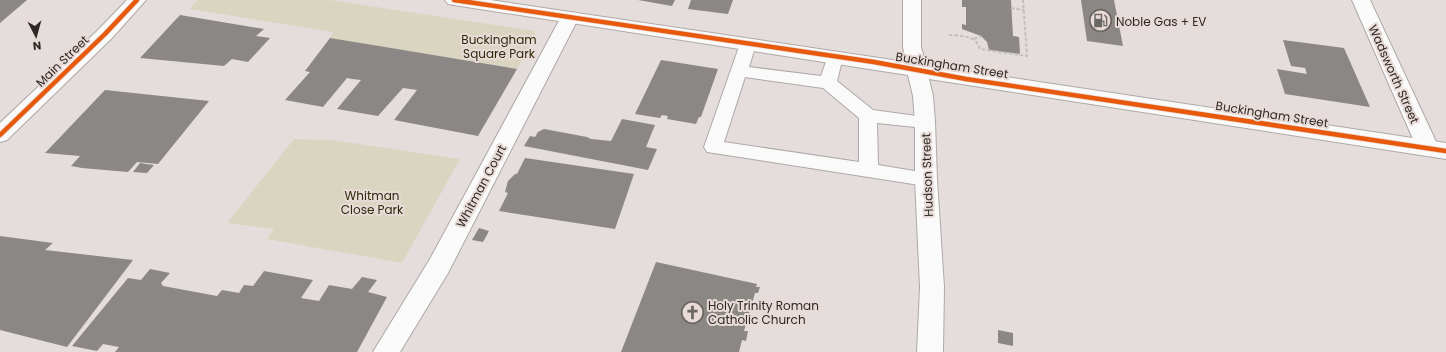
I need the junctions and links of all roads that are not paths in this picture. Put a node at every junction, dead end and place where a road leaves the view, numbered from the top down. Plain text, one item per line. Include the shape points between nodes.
1 (137, 0) edge
2 (912, 0) edge
3 (1361, 0) edge
4 (462, 1) edge
5 (570, 17) junction
6 (748, 44) junction
7 (835, 57) junction
8 (917, 70) junction
9 (739, 71) junction
10 (828, 83) junction
11 (868, 116) junction
12 (926, 122) junction
13 (0, 135) edge
14 (1437, 150) edge
15 (869, 171) junction
16 (926, 179) junction
17 (386, 352) edge
18 (930, 352) edge

1 - 13 street, Main Street
2 - 8 street, Hudson Street via 912,47
3 - 14 street, Wadsworth Street
4 - 5 street, Buckingham Street
5 - 6 street, Buckingham Street
5 - 17 street, Whitman Court via 439,266
6 - 7 street, Buckingham Street
6 - 9 lane
7 - 8 street, Buckingham Street
7 - 10 lane
8 - 12 street, Hudson Street
8 - 14 street, Buckingham Street
9 - 10 lane
9 - 15 lane via 714,147
10 - 11 lane
11 - 12 lane
11 - 15 lane
12 - 16 street, Hudson Street
15 - 16 lane
16 - 18 street, Hudson Street via 932,287

